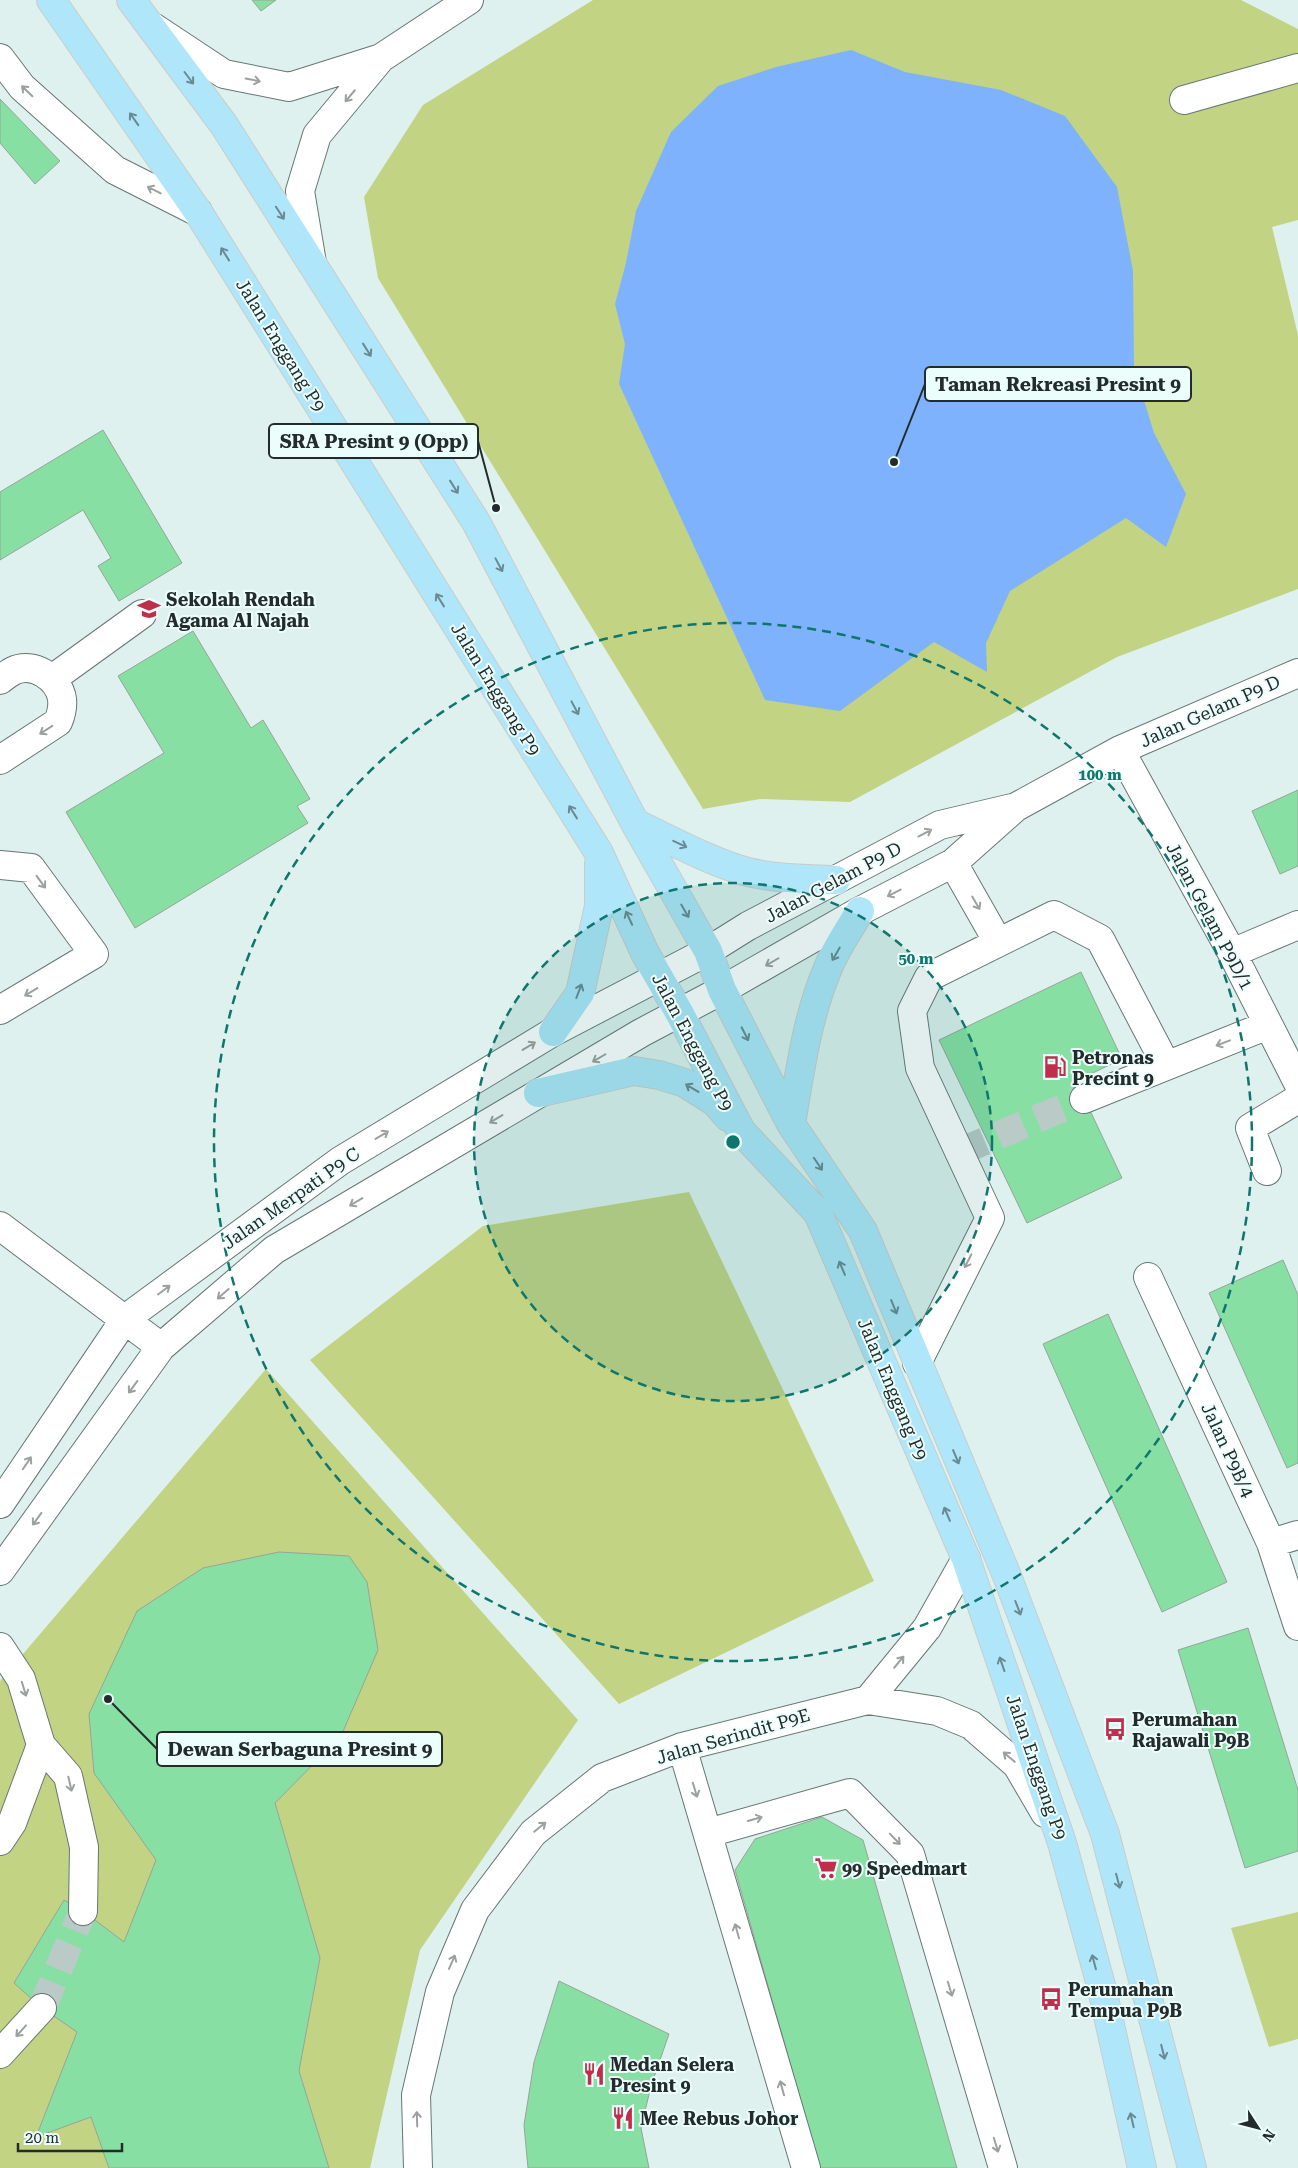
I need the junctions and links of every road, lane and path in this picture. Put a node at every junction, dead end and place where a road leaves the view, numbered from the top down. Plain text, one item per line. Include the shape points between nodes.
1 (51, 0) edge
2 (131, 0) edge
3 (469, 0) edge
4 (150, 25) junction
5 (0, 58) edge
6 (381, 58) junction
7 (1298, 68) edge
8 (1184, 100) dead end
9 (198, 212) junction
10 (312, 263) junction
11 (142, 614) dead end
12 (1298, 673) edge
13 (52, 679) junction
14 (0, 680) edge
15 (1120, 750) junction
16 (0, 760) edge
17 (1016, 808) junction
18 (636, 823) junction
19 (599, 853) junction
20 (953, 863) junction
21 (0, 865) edge
22 (836, 880) junction
23 (860, 911) junction
24 (1298, 925) edge
25 (998, 942) junction
26 (708, 951) junction
27 (1232, 953) junction
28 (658, 977) junction
29 (722, 990) junction
30 (0, 1010) edge
31 (680, 1014) junction
32 (1268, 1025) junction
33 (554, 1032) junction
34 (1166, 1065) junction
35 (1298, 1083) edge
36 (538, 1094) junction
37 (1084, 1099) tunnel mouth
38 (1298, 1099) edge
39 (791, 1124) junction
40 (741, 1131) junction
41 (1267, 1171) dead end
42 (0, 1226) edge
43 (1148, 1277) dead end
44 (125, 1319) junction
45 (161, 1347) junction
46 (917, 1363) junction
47 (0, 1504) edge
48 (1298, 1536) edge
49 (1270, 1542) junction
50 (966, 1559) junction
51 (0, 1571) edge
52 (1298, 1626) edge
53 (0, 1647) edge
54 (868, 1700) junction
55 (42, 1745) junction
56 (682, 1747) junction
57 (708, 1832) junction
58 (0, 1841) edge
59 (1062, 1842) junction
60 (83, 1911) tunnel mouth
61 (42, 2008) tunnel mouth
62 (0, 2054) edge
63 (418, 2168) edge
64 (806, 2168) edge
65 (1003, 2168) edge
66 (1142, 2168) edge
67 (1192, 2168) edge

9 -> 1 main road, Jalan Enggang P9
2 - 4 main road, Jalan Enggang P9
3 - 6 street
4 -> 6 street via 224,74 289,87
4 -> 10 main road, Jalan Enggang P9 via 224,125
9 -> 5 street via 115,170 22,87
6 -> 10 street via 317,135 300,191
7 - 8 street
19 -> 9 main road, Jalan Enggang P9
10 -> 18 main road, Jalan Enggang P9 via 476,522
11 - 13 street
12 - 15 street, Jalan Gelam P9 D
13 - 14 street via 41,671 28,668 14,670
13 -> 16 street via 62,700 58,722
15 - 17 street, Jalan Gelam P9 D
15 - 27 street, Jalan Gelam P9D/1
17 - 20 street, Jalan Gelam P9 D
22 -> 17 street, Jalan Gelam P9 D via 940,825
18 -> 22 main road via 745,871 799,879
18 -> 26 main road, Jalan Enggang P9
28 -> 19 main road, Jalan Enggang P9
33 -> 19 main road via 580,993 599,906
20 -> 23 street, Jalan Gelam P9 D
20 -> 25 street
21 -> 30 street via 31,868 94,954
22 - 26 street, Jalan Gelam P9 D
23 -> 29 street, Jalan Gelam P9 D
23 -> 39 main road via 828,967 815,1006
24 - 27 street
25 - 34 street via 1054,915 1100,939
25 -> 46 street via 929,977 912,1011 920,1068 990,1218
26 - 28 street, Jalan Gelam P9 D
26 - 29 main road, Jalan Enggang P9
27 - 32 street, Jalan Gelam P9D/1
28 - 31 main road, Jalan Enggang P9
28 - 33 street, Jalan Merpati P9 C
29 - 31 street
29 -> 39 main road, Jalan Enggang P9
31 -> 36 street, Jalan Merpati P9 C via 641,1033
31 - 40 main road, Jalan Enggang P9
32 -> 34 street
32 - 35 street, Jalan Gelam P9D/1
44 -> 33 street, Jalan Merpati P9 C via 340,1161
34 - 37 street
40 -> 36 main road via 715,1102 685,1083 659,1075 634,1071
36 -> 45 street, Jalan Merpati P9 C via 274,1250
38 - 41 street via 1250,1128
39 -> 46 main road, Jalan Enggang P9 via 863,1231
50 -> 40 main road, Jalan Enggang P9 via 818,1213
42 - 44 street
43 - 49 street, Jalan P9B/4
44 - 45 street
47 -> 44 street, Jalan Merpati P9 C
45 -> 51 street, Jalan Merpati P9 C
46 -> 67 main road, Jalan Enggang P9 via 1007,1576 1105,1834
48 - 49 street
49 - 52 street, Jalan P9B/4
54 -> 50 street via 927,1628
59 -> 50 main road, Jalan Enggang P9
53 -> 55 street via 21,1679
54 - 56 street, Jalan Serindit P9E
59 -> 54 street, Jalan Serindit P9E via 1018,1765 970,1725 937,1711
55 - 58 street via 12,1823
55 -> 60 street via 68,1776 84,1847
56 -> 57 street
63 -> 56 street, Jalan Serindit P9E via 416,2094 440,1992 475,1910 533,1833 602,1778
64 -> 57 street
57 -> 65 street via 850,1793 910,1854
66 -> 59 main road, Jalan Enggang P9 via 1102,1990
61 -> 62 street

